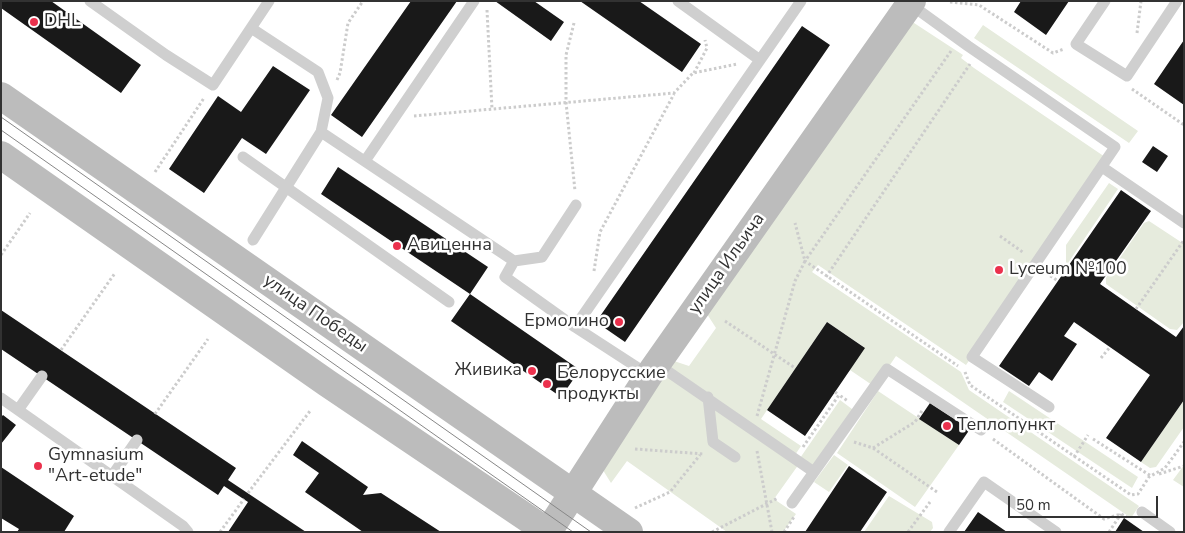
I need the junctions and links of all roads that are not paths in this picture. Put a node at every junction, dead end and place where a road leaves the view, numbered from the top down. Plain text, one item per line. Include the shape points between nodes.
1 (90, 1) edge
2 (269, 1) edge
3 (474, 1) edge
4 (678, 1) edge
5 (801, 1) edge
6 (1105, 1) edge
7 (1177, 1) edge
8 (912, 3) edge
9 (251, 28) junction
10 (760, 60) junction
11 (1, 96) edge
12 (321, 132) junction
13 (1, 155) edge
14 (243, 157) dead end
15 (364, 161) junction
16 (1102, 167) junction
17 (286, 187) junction
18 (576, 205) road end
19 (1184, 222) edge
20 (252, 240) dead end
21 (514, 261) junction
22 (449, 302) dead end
23 (575, 327) junction
24 (653, 369) junction
25 (42, 376) dead end
26 (1, 398) edge
27 (708, 398) junction
28 (1049, 407) dead end
29 (18, 410) junction
30 (981, 430) road end
31 (137, 440) dead end
32 (735, 457) road end
33 (814, 472) junction
34 (112, 476) junction
35 (573, 493) junction
36 (792, 503) dead end
37 (1142, 512) road end
38 (629, 521) edge
39 (188, 532) edge
40 (548, 532) edge
41 (949, 532) edge
42 (1056, 532) edge
43 (1170, 532) edge

1 - 9 lane via 213,85
2 - 9 lane
3 - 15 lane
4 - 10 lane
5 - 10 lane
6 - 7 lane via 1076,44 1127,76
8 - 16 lane via 948,33 1115,147
8 - 24 main road, улица Ильича
9 - 12 lane via 318,72 328,98
10 - 23 lane
11 - 35 main road, улица Победы
12 - 15 lane
12 - 17 lane
13 - 40 main road via 318,378
14 - 17 lane
15 - 21 lane
16 - 19 lane
16 - 28 lane via 972,357
17 - 20 lane
17 - 22 lane
18 - 21 lane via 542,257
21 - 23 lane via 505,277
23 - 24 lane
24 - 27 lane
24 - 35 main road, улица Ильича
25 - 29 lane
26 - 29 lane
27 - 32 lane via 713,442
27 - 33 lane
29 - 34 lane
30 - 33 lane via 887,369
31 - 34 lane
33 - 36 lane
34 - 39 lane
35 - 38 main road, улица Победы
35 - 40 main road, улица Ильича
37 - 43 lane
41 - 42 lane via 984,482

